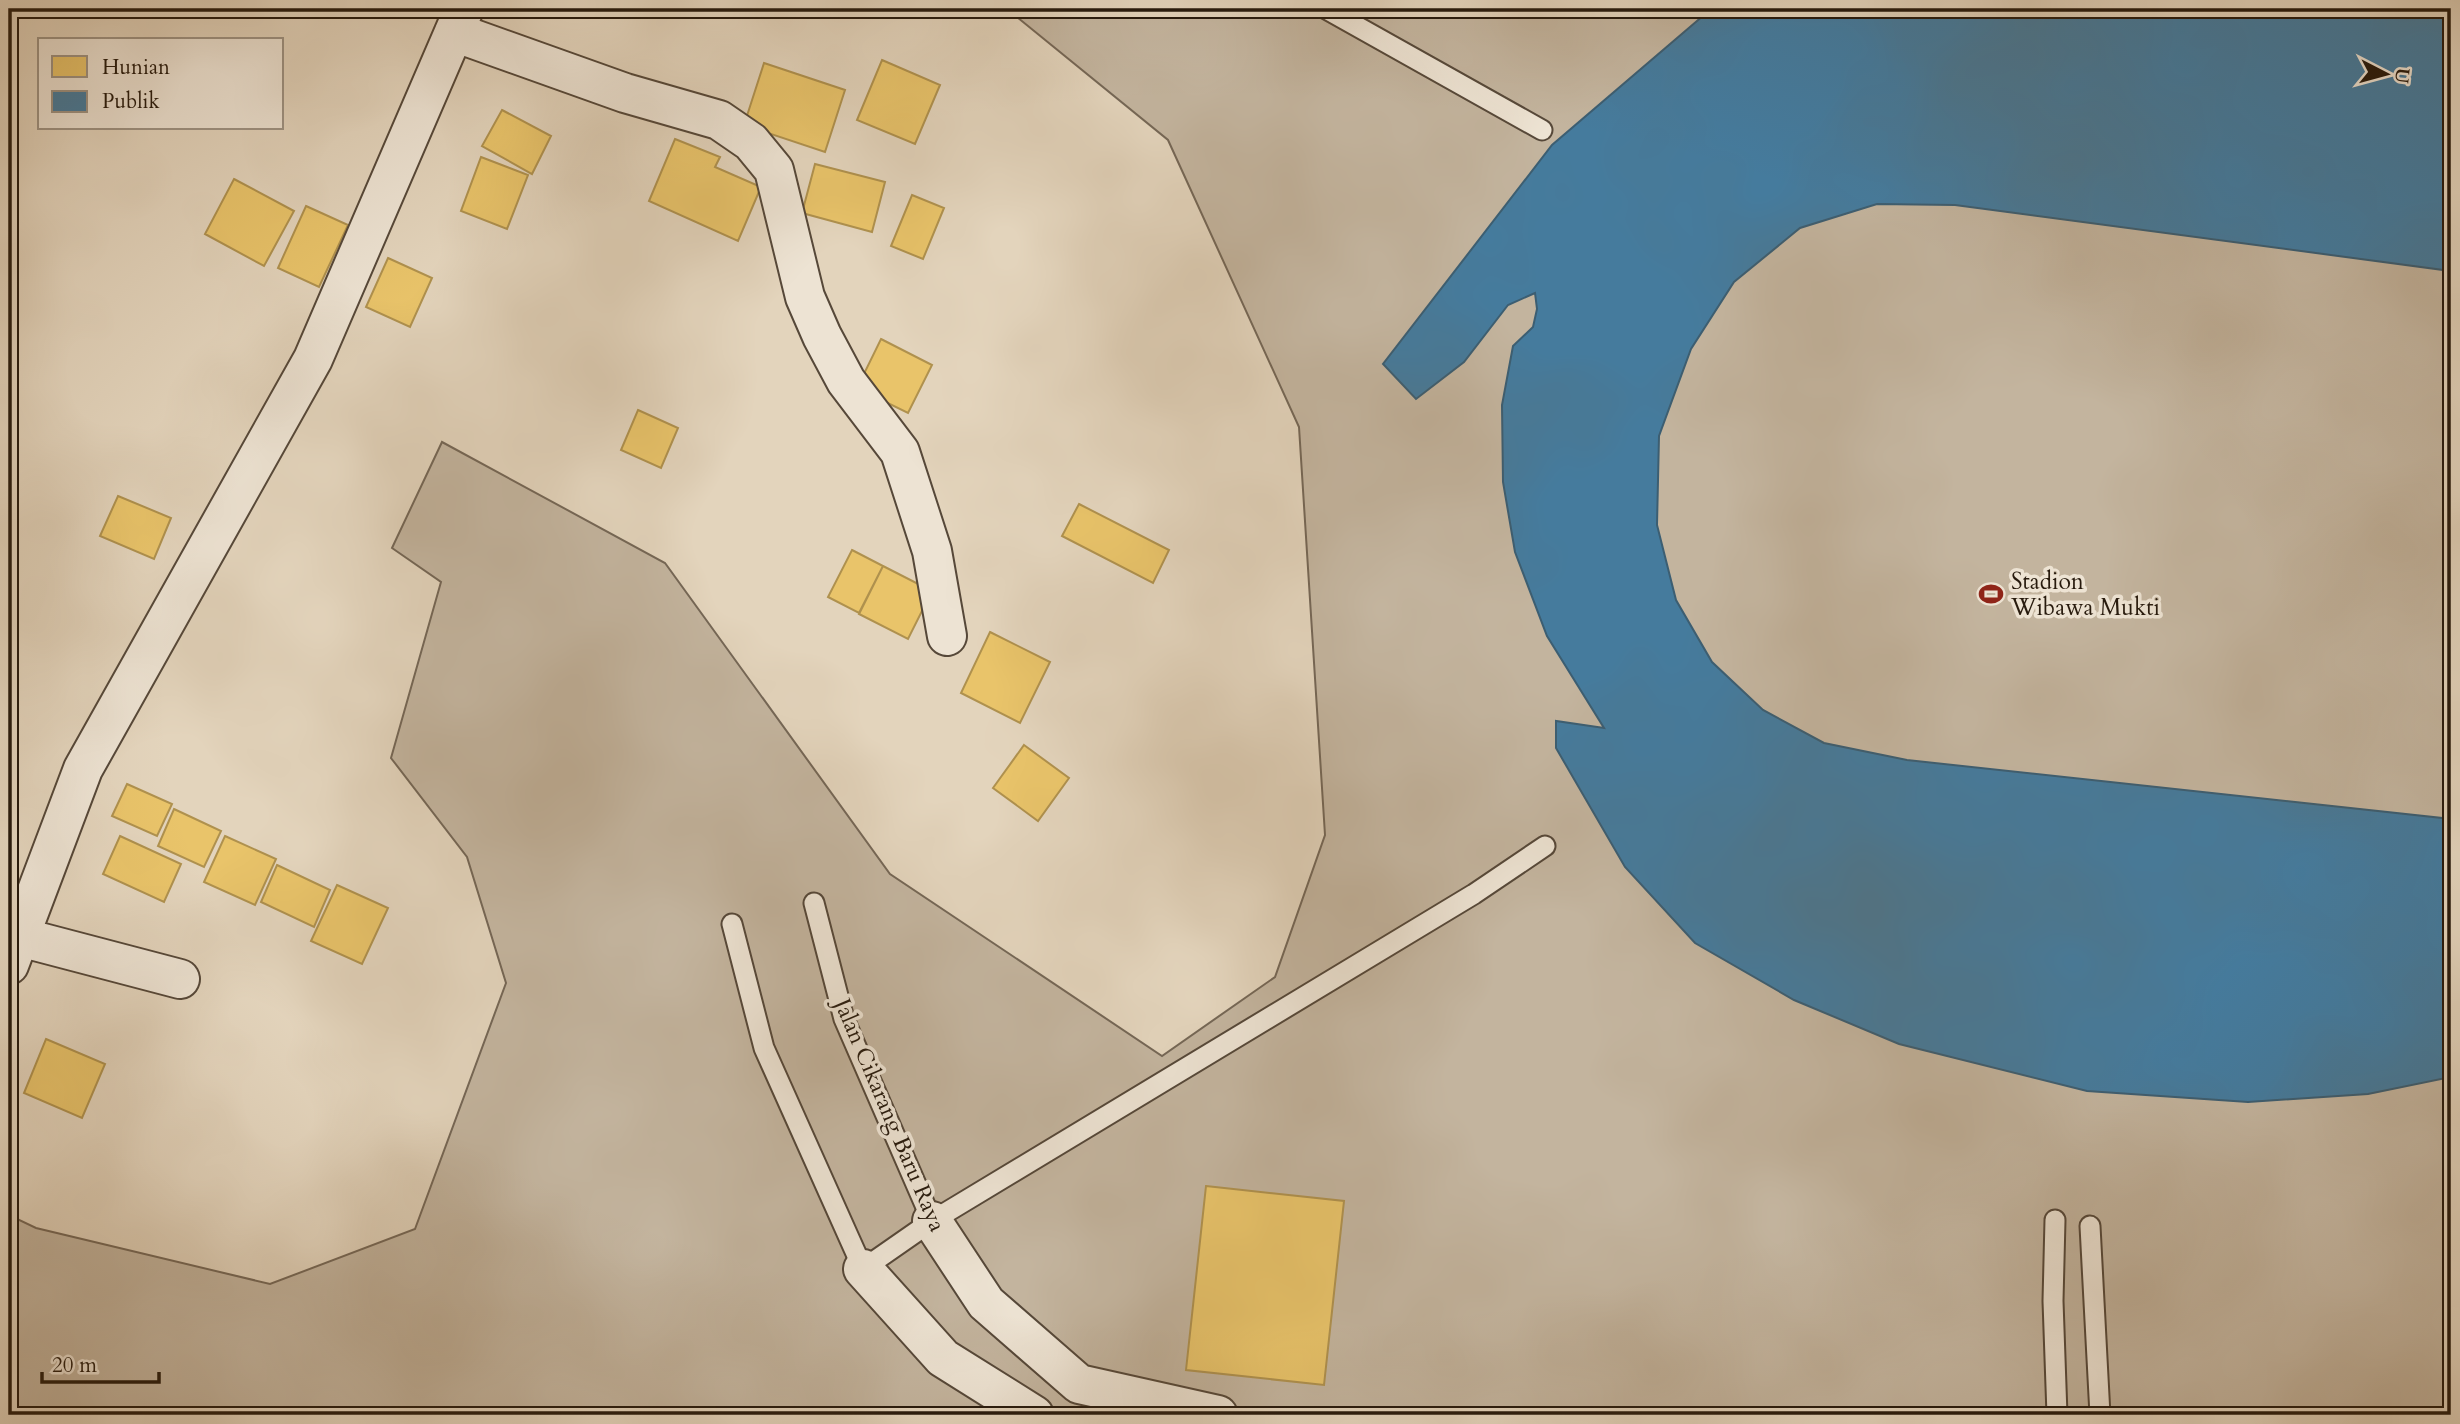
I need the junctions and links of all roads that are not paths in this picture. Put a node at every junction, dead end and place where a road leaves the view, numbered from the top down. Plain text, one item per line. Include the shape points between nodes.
1 (1326, 9) edge
2 (459, 21) edge
3 (1542, 131) dead end
4 (947, 636) dead end
5 (1545, 846) dead end
6 (814, 903) dead end
7 (732, 924) dead end
8 (14, 951) edge
9 (180, 979) dead end
10 (2055, 1220) dead end
11 (932, 1221) junction
12 (2090, 1226) dead end
13 (863, 1269) junction
14 (1034, 1415) edge
15 (1218, 1415) edge
16 (2057, 1415) edge
17 (2100, 1415) edge

1 - 3 lane
2 - 4 street via 625,93 719,120 751,142 774,170 805,297 822,336 846,381 900,452 932,551
2 - 8 street via 313,359 83,769
5 - 11 lane via 1474,894
6 - 11 lane, Jalan Cikarang Baru Raya via 844,1019
7 - 13 lane via 764,1048
8 - 9 street
10 - 16 lane
11 - 13 lane
11 - 15 street, Jalan Cikarang Baru Raya via 986,1303 1079,1384
12 - 17 lane
13 - 14 street via 943,1359

